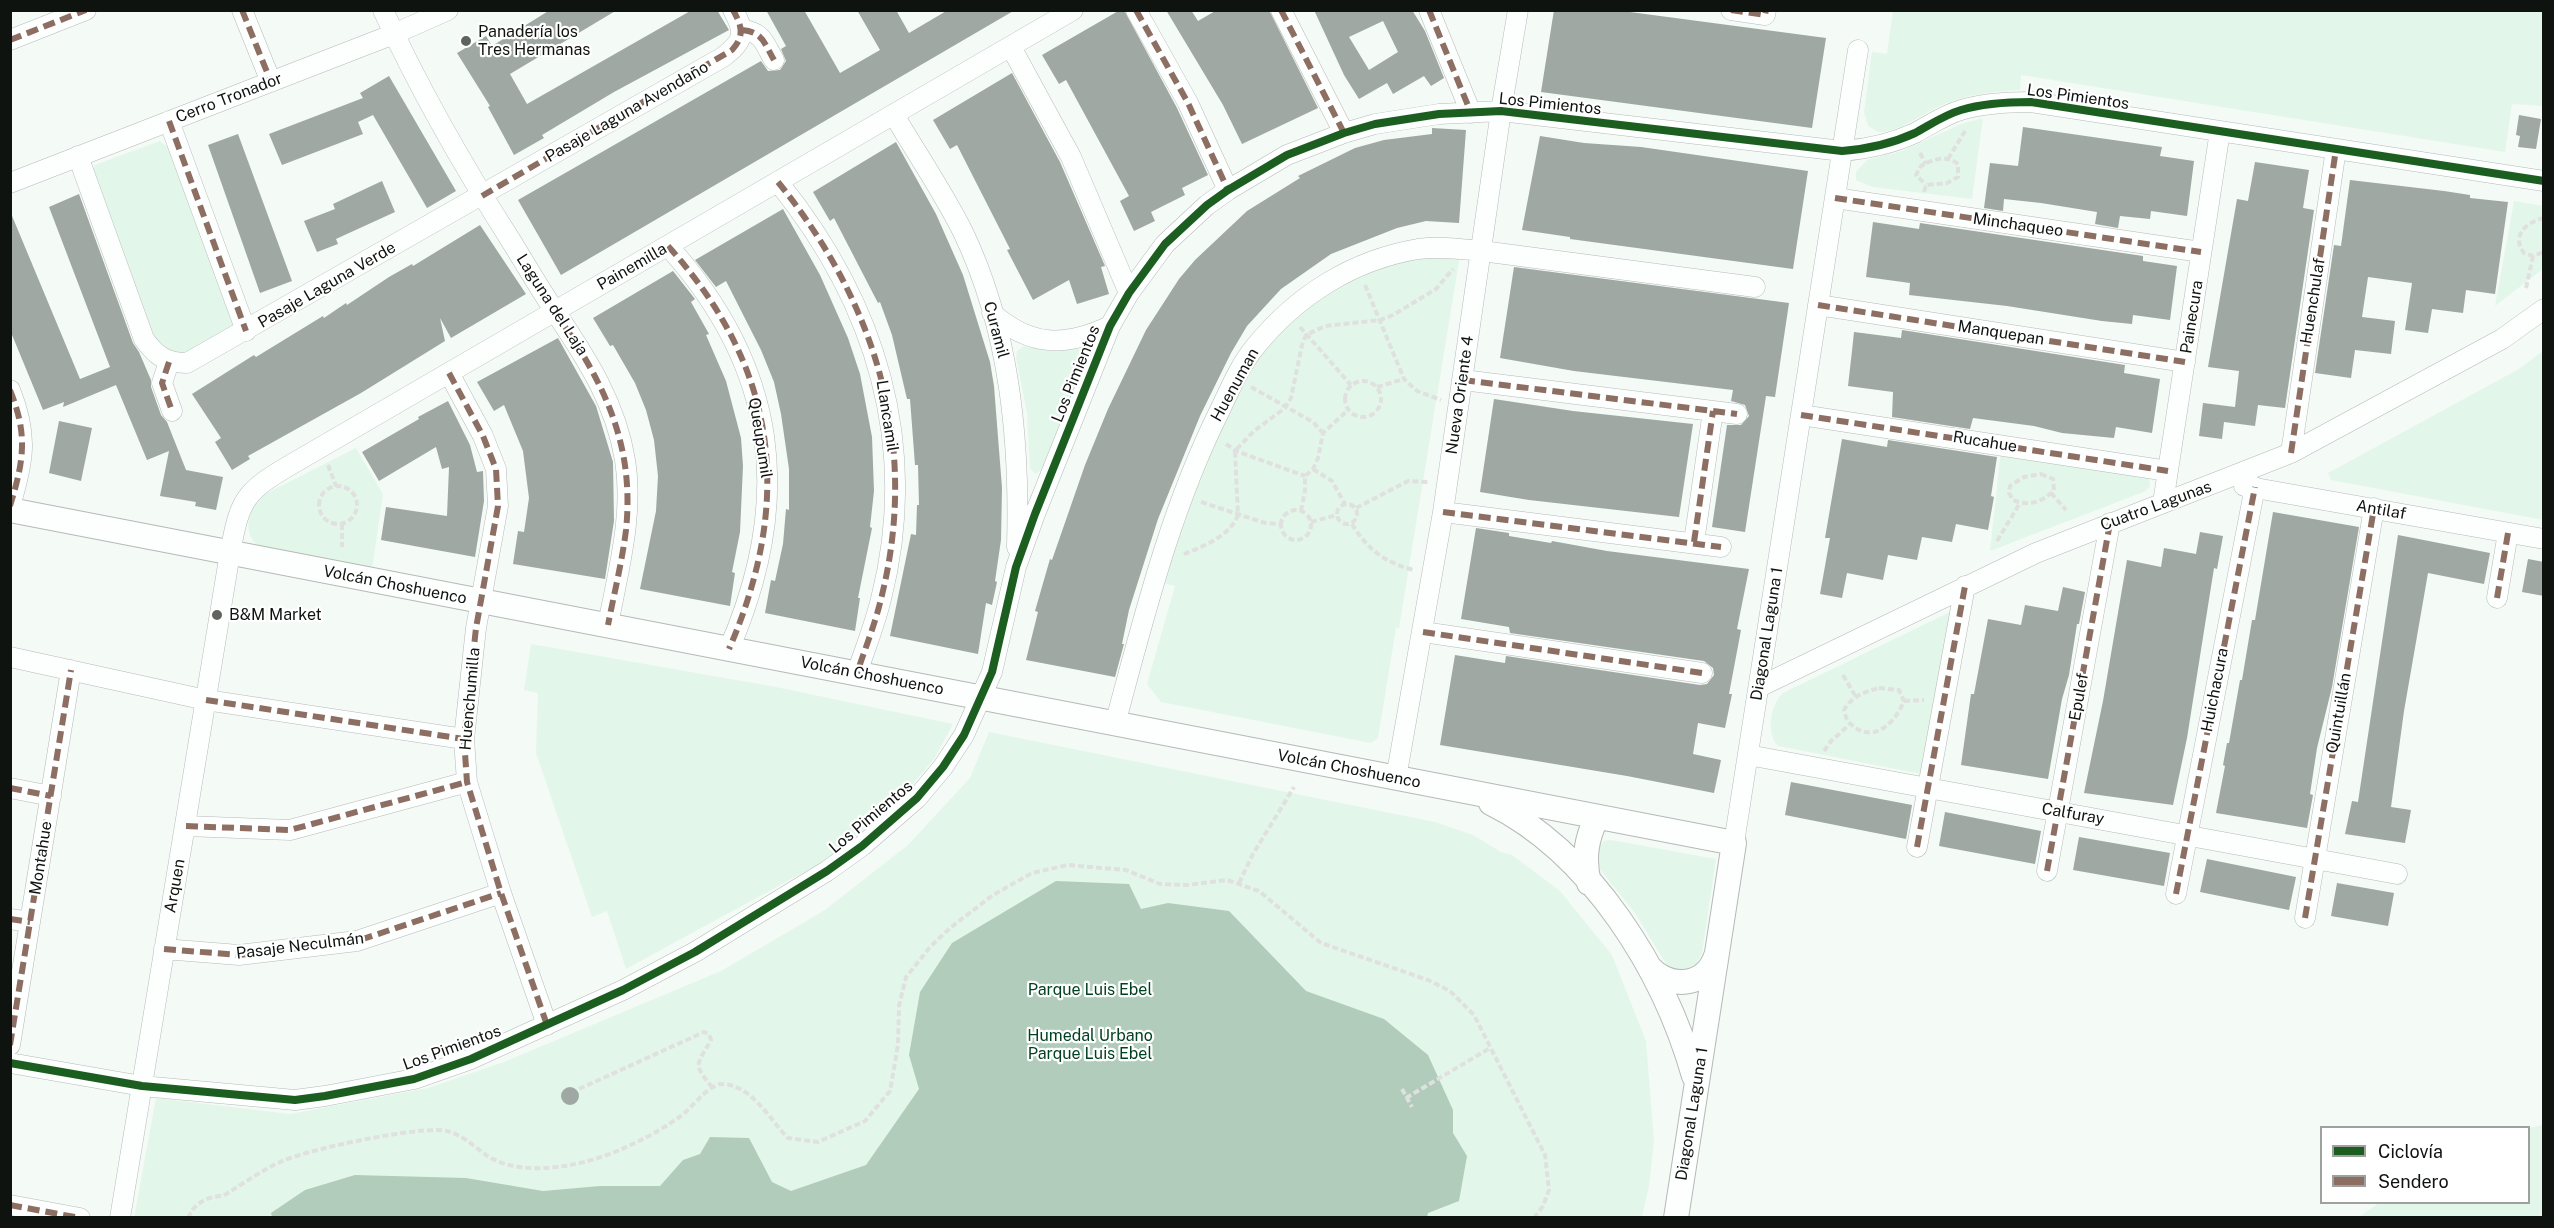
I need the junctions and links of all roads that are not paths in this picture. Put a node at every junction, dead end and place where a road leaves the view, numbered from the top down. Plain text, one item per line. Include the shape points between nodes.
1 (86, 10) edge
2 (242, 10) edge
3 (383, 10) edge
4 (448, 10) edge
5 (733, 10) edge
6 (1073, 10) edge
7 (1136, 10) edge
8 (1281, 10) edge
9 (1429, 10) edge
10 (1518, 10) edge
11 (1731, 10) edge
12 (1766, 13) edge
13 (742, 30) junction
14 (394, 34) junction
15 (10, 40) edge
16 (1011, 47) junction
17 (1858, 51) dead end
18 (774, 60) dead end
19 (271, 82) junction
20 (1501, 111) junction
21 (1471, 113) junction
22 (894, 115) junction
23 (169, 121) junction
24 (2220, 131) junction
25 (1344, 133) junction
26 (2336, 149) junction
27 (1842, 151) junction
28 (78, 156) junction
29 (2544, 181) edge
30 (778, 182) junction
31 (10, 183) edge
32 (1228, 190) junction
33 (482, 196) junction
34 (1835, 198) junction
35 (668, 246) junction
36 (2201, 252) junction
37 (1481, 256) junction
38 (1755, 287) dead end
39 (1129, 293) junction
40 (1818, 305) junction
41 (2544, 309) edge
42 (555, 312) junction
43 (992, 314) junction
44 (1110, 326) junction
45 (246, 331) junction
46 (169, 362) junction
47 (2185, 362) junction
48 (448, 373) junction
49 (1463, 380) junction
50 (10, 390) edge
51 (172, 411) dead end
52 (1713, 411) junction
53 (1737, 414) dead end
54 (1801, 415) junction
55 (2291, 453) junction
56 (2168, 471) junction
57 (2218, 483) junction
58 (2255, 487) junction
59 (2163, 503) junction
60 (10, 506) edge
61 (2374, 508) junction
62 (10, 510) edge
63 (1443, 512) junction
64 (2110, 523) junction
65 (2508, 533) junction
66 (2544, 539) edge
67 (1694, 542) junction
68 (1720, 547) dead end
69 (230, 554) junction
70 (1016, 567) junction
71 (1965, 586) junction
72 (2496, 598) dead end
73 (482, 602) junction
74 (608, 626) junction
75 (1423, 632) junction
76 (729, 649) junction
77 (10, 657) edge
78 (71, 670) junction
79 (856, 673) junction
80 (1702, 673) dead end
81 (1759, 687) junction
82 (982, 698) junction
83 (206, 700) junction
84 (1115, 724) junction
85 (464, 738) junction
86 (1748, 755) junction
87 (1396, 778) junction
88 (467, 782) junction
89 (10, 788) edge
90 (1927, 788) junction
91 (1470, 792) junction
92 (51, 796) junction
93 (2058, 812) junction
94 (1597, 817) junction
95 (186, 826) junction
96 (2188, 836) junction
97 (1734, 843) junction
98 (1917, 847) dead end
99 (2314, 859) junction
100 (2047, 871) dead end
101 (2397, 874) dead end
102 (1589, 883) junction
103 (501, 893) junction
104 (2176, 894) dead end
105 (2305, 918) dead end
106 (10, 919) edge
107 (30, 922) junction
108 (164, 949) junction
109 (1718, 950) junction
110 (1649, 966) junction
111 (547, 1025) junction
112 (10, 1045) edge
113 (10, 1063) edge
114 (1697, 1084) junction
115 (142, 1086) junction
116 (10, 1204) edge
117 (80, 1218) edge
118 (120, 1218) edge
119 (1676, 1218) edge

1 - 15 street
2 - 19 street
3 - 14 street, Laguna del Laja
4 - 14 street, Cerro Tronador
5 - 13 street
6 - 16 street, Painemilla
7 - 32 street via 1188,103
8 - 25 street
9 - 21 street
10 - 20 street, Nueva Oriente 4
11 - 12 street
13 - 18 street via 759,34
13 - 33 street, Pasaje Laguna Avendaño via 740,41 723,57
14 - 19 street, Cerro Tronador
14 - 33 street, Laguna del Laja
16 - 22 street, Painemilla
16 - 39 street via 1071,157
17 - 27 street, Diagonal Laguna 1
19 - 23 street, Cerro Tronador
20 - 21 street, Los Pimientos
20 - 27 street, Los Pimientos
20 - 37 street, Nueva Oriente 4
21 - 25 street, Los Pimientos via 1407,118
22 - 30 street, Painemilla
22 - 43 street, Curamil via 964,234
23 - 28 street, Cerro Tronador
23 - 45 street
24 - 26 street, Los Pimientos
24 - 27 street, Los Pimientos via 2010,102 1973,106 1896,141
24 - 36 street, Painecura
25 - 32 street, Los Pimientos via 1287,155
26 - 29 street, Los Pimientos
26 - 55 street, Huenchulaf
27 - 34 street, Diagonal Laguna 1
28 - 31 street, Cerro Tronador
28 - 46 street via 144,339
30 - 35 street, Painemilla
30 - 79 street, Llancamil via 803,212 842,274 871,342 888,413 895,488 889,562
32 - 39 street, Los Pimientos via 1166,244
33 - 42 street, Laguna del Laja
33 - 45 street, Pasaje Laguna Verde
34 - 36 street, Minchaqueo
34 - 40 street, Diagonal Laguna 1
35 - 42 street, Painemilla
35 - 76 street, Queupumil via 722,317 747,370 762,428 768,490 761,554 751,594
36 - 47 street, Painecura
37 - 38 street, Huenuman
37 - 49 street, Nueva Oriente 4
37 - 84 street, Huenuman via 1421,249 1357,267 1323,285 1286,313 1253,348 1208,433 1160,558
39 - 44 street, Los Pimientos
40 - 47 street, Manquepan
40 - 54 street, Diagonal Laguna 1
41 - 55 street, Cuatro Lagunas via 2502,339
42 - 48 street, Painemilla
42 - 74 street, Laguna del Laja via 600,384 617,424 625,462 626,532
43 - 44 street, Los Pimientos via 1020,333 1052,341 1076,340
43 - 70 street, Curamil via 1015,425
44 - 70 street, Los Pimientos
45 - 46 street, Pasaje Laguna Verde via 195,361
46 - 51 street via 162,383
47 - 56 street, Painecura
48 - 69 street, Painemilla via 259,484 240,507
48 - 73 street, Huenchumilla via 483,436 496,469 498,506
49 - 52 street
49 - 63 street, Nueva Oriente 4
50 - 60 street via 23,439
52 - 53 street
52 - 67 street
54 - 56 street, Rucahue
54 - 81 street, Diagonal Laguna 1
55 - 57 street, Cuatro Lagunas
56 - 59 street, Painecura
57 - 58 street, Antilaf
57 - 59 street, Cuatro Lagunas
58 - 61 street, Antilaf
58 - 96 street, Huichacura
59 - 64 street, Cuatro Lagunas
61 - 65 street, Antilaf
61 - 99 street, Quintuillán
62 - 69 street, Volcán Choshuenco
63 - 67 street
63 - 75 street, Nueva Oriente 4
64 - 71 street, Cuatro Lagunas
64 - 93 street, Epulef
65 - 66 street, Antilaf
65 - 72 street
67 - 68 street
69 - 73 street, Volcán Choshuenco
69 - 83 street, Arquen
70 - 82 street, Los Pimientos via 994,665
71 - 81 street, Cuatro Lagunas
71 - 90 street
73 - 74 street, Volcán Choshuenco
73 - 85 street, Huenchumilla
74 - 76 street, Volcán Choshuenco
75 - 80 street
75 - 87 street, Nueva Oriente 4
76 - 79 street, Volcán Choshuenco
77 - 78 street
78 - 83 street
78 - 92 street, Montahue
79 - 82 street, Volcán Choshuenco
81 - 86 street, Diagonal Laguna 1
82 - 84 street, Volcán Choshuenco
82 - 111 street, Los Pimientos via 944,767 905,809 862,846 798,891 695,952
83 - 85 street
83 - 95 street, Arquen
84 - 87 street, Volcán Choshuenco
85 - 88 street, Huenchumilla
86 - 90 street, Calfuray
86 - 97 street, Diagonal Laguna 1
87 - 91 street, Volcán Choshuenco
88 - 95 street via 290,830
88 - 103 street, Huenchumilla
89 - 92 street
90 - 93 street, Calfuray
90 - 98 street
91 - 94 street, Volcán Choshuenco
91 - 102 street via 1534,830
92 - 107 street, Montahue
93 - 96 street, Calfuray
93 - 100 street, Epulef
94 - 97 street, Volcán Choshuenco
94 - 102 street via 1586,847
95 - 108 street, Arquen
96 - 99 street, Calfuray
96 - 104 street, Huichacura
97 - 109 street, Diagonal Laguna 1
99 - 101 street, Calfuray
99 - 105 street, Quintuillán
102 - 110 street
103 - 108 street, Pasaje Neculmán via 357,941 239,956
103 - 111 street, Huenchumilla
106 - 107 street
107 - 112 street, Montahue
108 - 115 street, Arquen
109 - 110 street via 1710,968 1685,983 1665,980
109 - 114 street, Diagonal Laguna 1
110 - 114 street via 1683,1036
111 - 115 street, Los Pimientos via 434,1072 325,1096 296,1100
113 - 115 street, Los Pimientos
114 - 119 street, Diagonal Laguna 1
115 - 118 street, Arquen
116 - 117 street

